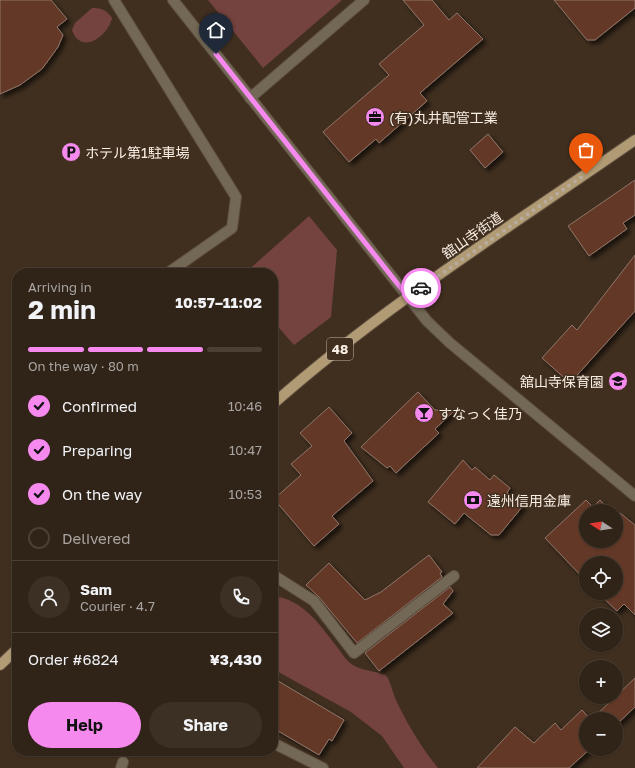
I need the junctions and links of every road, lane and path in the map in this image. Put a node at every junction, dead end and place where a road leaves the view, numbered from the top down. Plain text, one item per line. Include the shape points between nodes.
1 (114, 0) edge
2 (173, 0) edge
3 (364, 0) edge
4 (250, 98) junction
5 (635, 140) edge
6 (175, 268) edge
7 (408, 297) junction
8 (278, 400) edge
9 (635, 496) edge
10 (454, 576) dead end
11 (278, 578) edge
12 (12, 654) edge
13 (0, 665) edge
14 (278, 746) edge
15 (323, 768) edge

1 - 6 street via 236,197 232,228
2 - 4 street
3 - 4 street
4 - 7 street
5 - 7 main road, 舘山寺街道 / 48
7 - 8 main road, 舘山寺街道 / 48 via 307,374
7 - 9 street via 427,321 450,343
10 - 11 street via 354,653 314,602
12 - 13 main road
14 - 15 street

